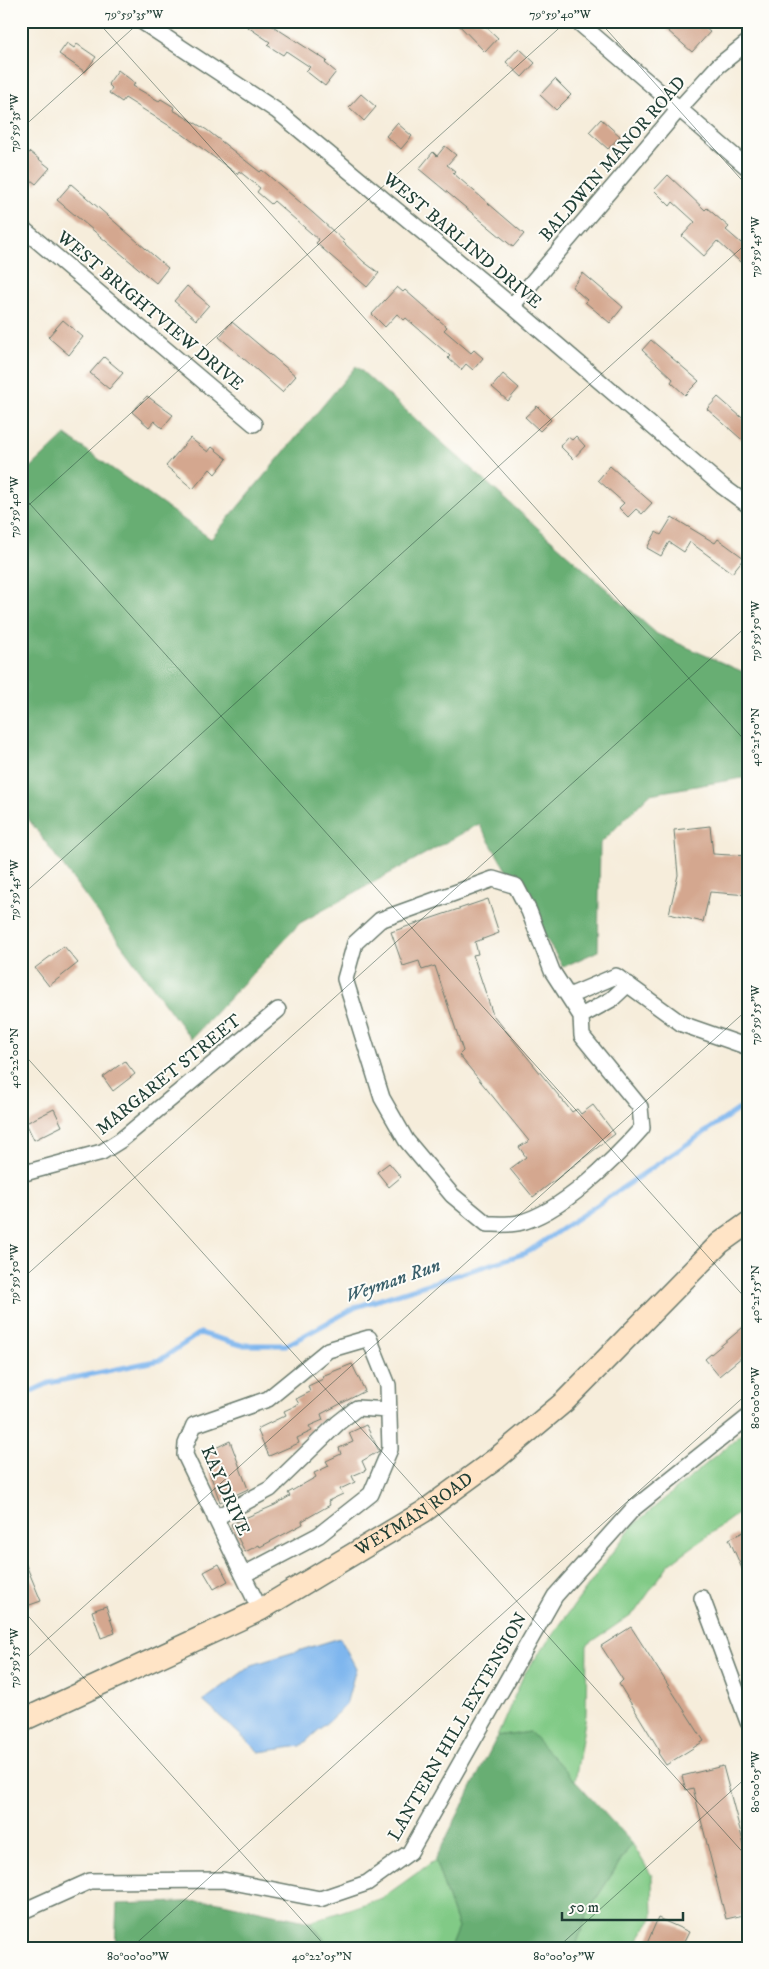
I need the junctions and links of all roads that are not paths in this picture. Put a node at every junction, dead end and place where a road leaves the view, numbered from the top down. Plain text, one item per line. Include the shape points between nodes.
1 (141, 21) edge
2 (577, 21) edge
3 (748, 42) edge
4 (679, 108) junction
5 (748, 168) edge
6 (21, 227) edge
7 (512, 306) junction
8 (254, 424) dead end
9 (748, 505) edge
10 (628, 984) junction
11 (569, 996) junction
12 (278, 1010) dead end
13 (582, 1016) junction
14 (748, 1048) edge
15 (21, 1174) edge
16 (748, 1223) edge
17 (389, 1410) junction
18 (746, 1418) edge
19 (215, 1518) junction
20 (243, 1575) junction
21 (702, 1598) dead end
22 (260, 1610) junction
23 (21, 1721) edge
24 (748, 1722) edge
25 (21, 1912) edge

1 - 7 street, WEST BARLIND DRIVE via 277,110
2 - 4 street
3 - 4 street, BALDWIN MANOR ROAD via 718,66
4 - 5 street
4 - 7 street, BALDWIN MANOR ROAD
6 - 8 street, WEST BRIGHTVIEW DRIVE
7 - 9 street, WEST BARLIND DRIVE
10 - 11 street via 616,976
10 - 13 street via 612,999
10 - 14 street via 682,1024
11 - 13 street
11 - 13 street via 552,971 516,886 493,879 380,920 355,943 345,979 382,1098 412,1147 452,1194 487,1224 517,1223 552,1209 616,1158 642,1128 640,1107 582,1036
12 - 15 street, MARGARET STREET via 121,1140 102,1152
16 - 22 street, WEYMAN ROAD via 720,1242 564,1402 497,1458 423,1512
17 - 19 street via 357,1408 270,1489
17 - 19 street, KAY DRIVE via 388,1385 368,1338 328,1350 268,1399 194,1425 185,1455
17 - 20 street, KAY DRIVE via 390,1449 371,1494 319,1534
18 - 25 street, LANTERN HILL EXTENSION via 633,1509 556,1596 410,1852 367,1884 320,1899 224,1880 90,1881
19 - 20 street, KAY DRIVE
20 - 22 street, KAY DRIVE
21 - 24 street
22 - 23 street, WEYMAN ROAD

